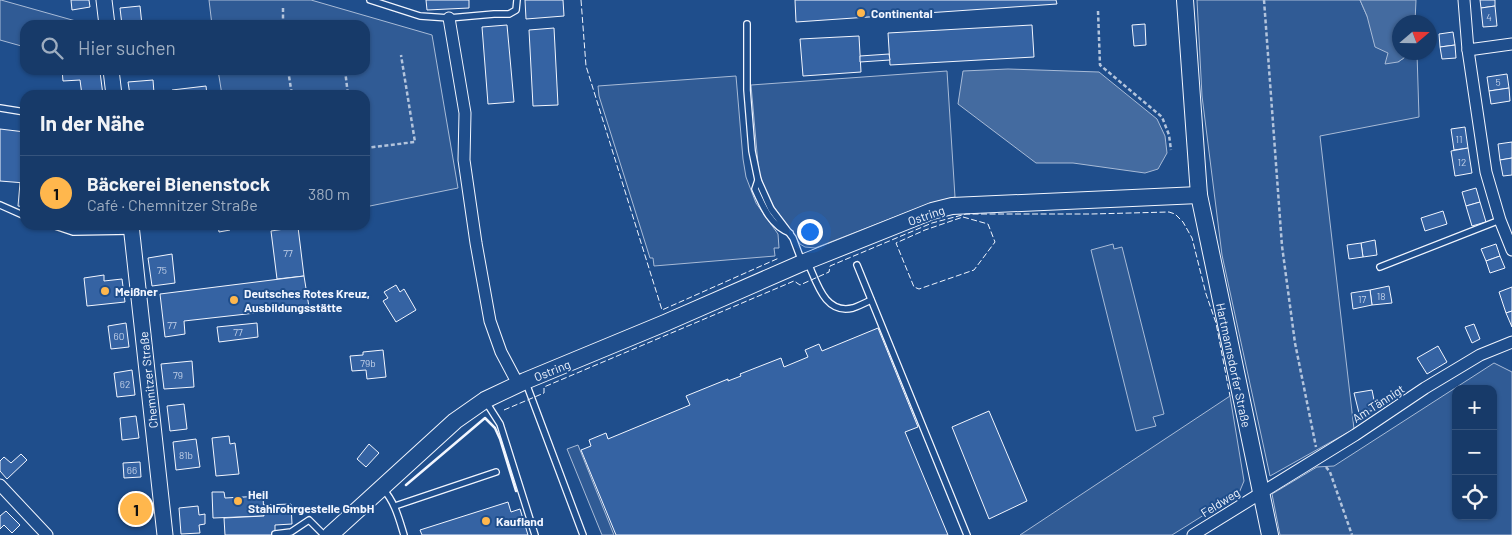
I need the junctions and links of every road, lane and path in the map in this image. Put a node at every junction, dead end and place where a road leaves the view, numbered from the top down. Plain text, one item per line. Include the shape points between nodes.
1 (104, 0) edge
2 (370, 0) edge
3 (517, 0) edge
4 (1186, 0) edge
5 (1264, 0) edge
6 (1464, 0) edge
7 (283, 8) dead end
8 (1098, 10) dead end
9 (450, 18) junction
10 (106, 20) edge
11 (283, 20) edge
12 (747, 24) dead end
13 (1512, 44) edge
14 (1468, 50) junction
15 (401, 55) dead end
16 (112, 75) edge
17 (289, 75) edge
18 (346, 75) edge
19 (114, 90) edge
20 (291, 90) edge
21 (347, 90) edge
22 (0, 108) edge
23 (20, 111) edge
24 (370, 147) edge
25 (1170, 150) dead end
26 (1199, 196) junction
27 (0, 206) edge
28 (20, 214) edge
29 (1500, 220) junction
30 (67, 230) edge
31 (113, 230) edge
32 (131, 230) edge
33 (1512, 250) edge
34 (805, 262) junction
35 (858, 265) dead end
36 (1380, 267) dead end
37 (871, 300) junction
38 (1512, 342) edge
39 (522, 382) junction
40 (485, 400) junction
41 (1318, 457) junction
42 (496, 472) dead end
43 (0, 485) edge
44 (382, 488) junction
45 (1261, 492) junction
46 (394, 506) junction
47 (275, 534) dead end
48 (47, 535) edge
49 (165, 535) edge
50 (324, 535) edge
51 (330, 535) edge
52 (404, 535) edge
53 (535, 535) edge
54 (583, 535) edge
55 (967, 535) edge
56 (1193, 535) edge
57 (1270, 535) edge
58 (1352, 535) edge

1 - 10 street
2 - 9 lane via 420,16
3 - 9 lane via 516,10 509,14
4 - 26 main road
5 - 41 path via 1284,255 1295,344
6 - 14 street
7 - 11 path
8 - 25 path via 1100,65 1162,116
9 - 39 street, Ostring via 465,113 464,160 490,321 501,352
12 - 34 lane via 747,90 758,180 755,189 763,208 780,230 791,234
13 - 14 street
14 - 29 street via 1486,172
15 - 24 path via 415,142
16 - 19 street
17 - 20 path
18 - 21 path
22 - 23 lane
26 - 34 main road, Ostring via 952,206
26 - 45 main road, Hartmannsdorfer Straße
27 - 28 lane
29 - 33 street
29 - 36 lane
30 - 31 lane
32 - 49 street, Chemnitzer Straße
34 - 37 lane via 827,302 839,308 852,308
34 - 39 main road, Ostring
35 - 37 lane
37 - 55 lane
38 - 41 street, Am Tännigt via 1480,355
39 - 40 main road, Ostring
39 - 54 lane
40 - 44 main road, Ostring via 455,421
40 - 53 lane via 500,424
41 - 45 street, Am Tännigt
41 - 58 path via 1330,472
42 - 46 lane
43 - 48 street
44 - 46 lane
44 - 51 main road, Ostring
45 - 56 street, Feldweg
45 - 57 main road, Hartmannsdorfer Straße
46 - 52 lane
47 - 50 lane via 291,532 309,520

